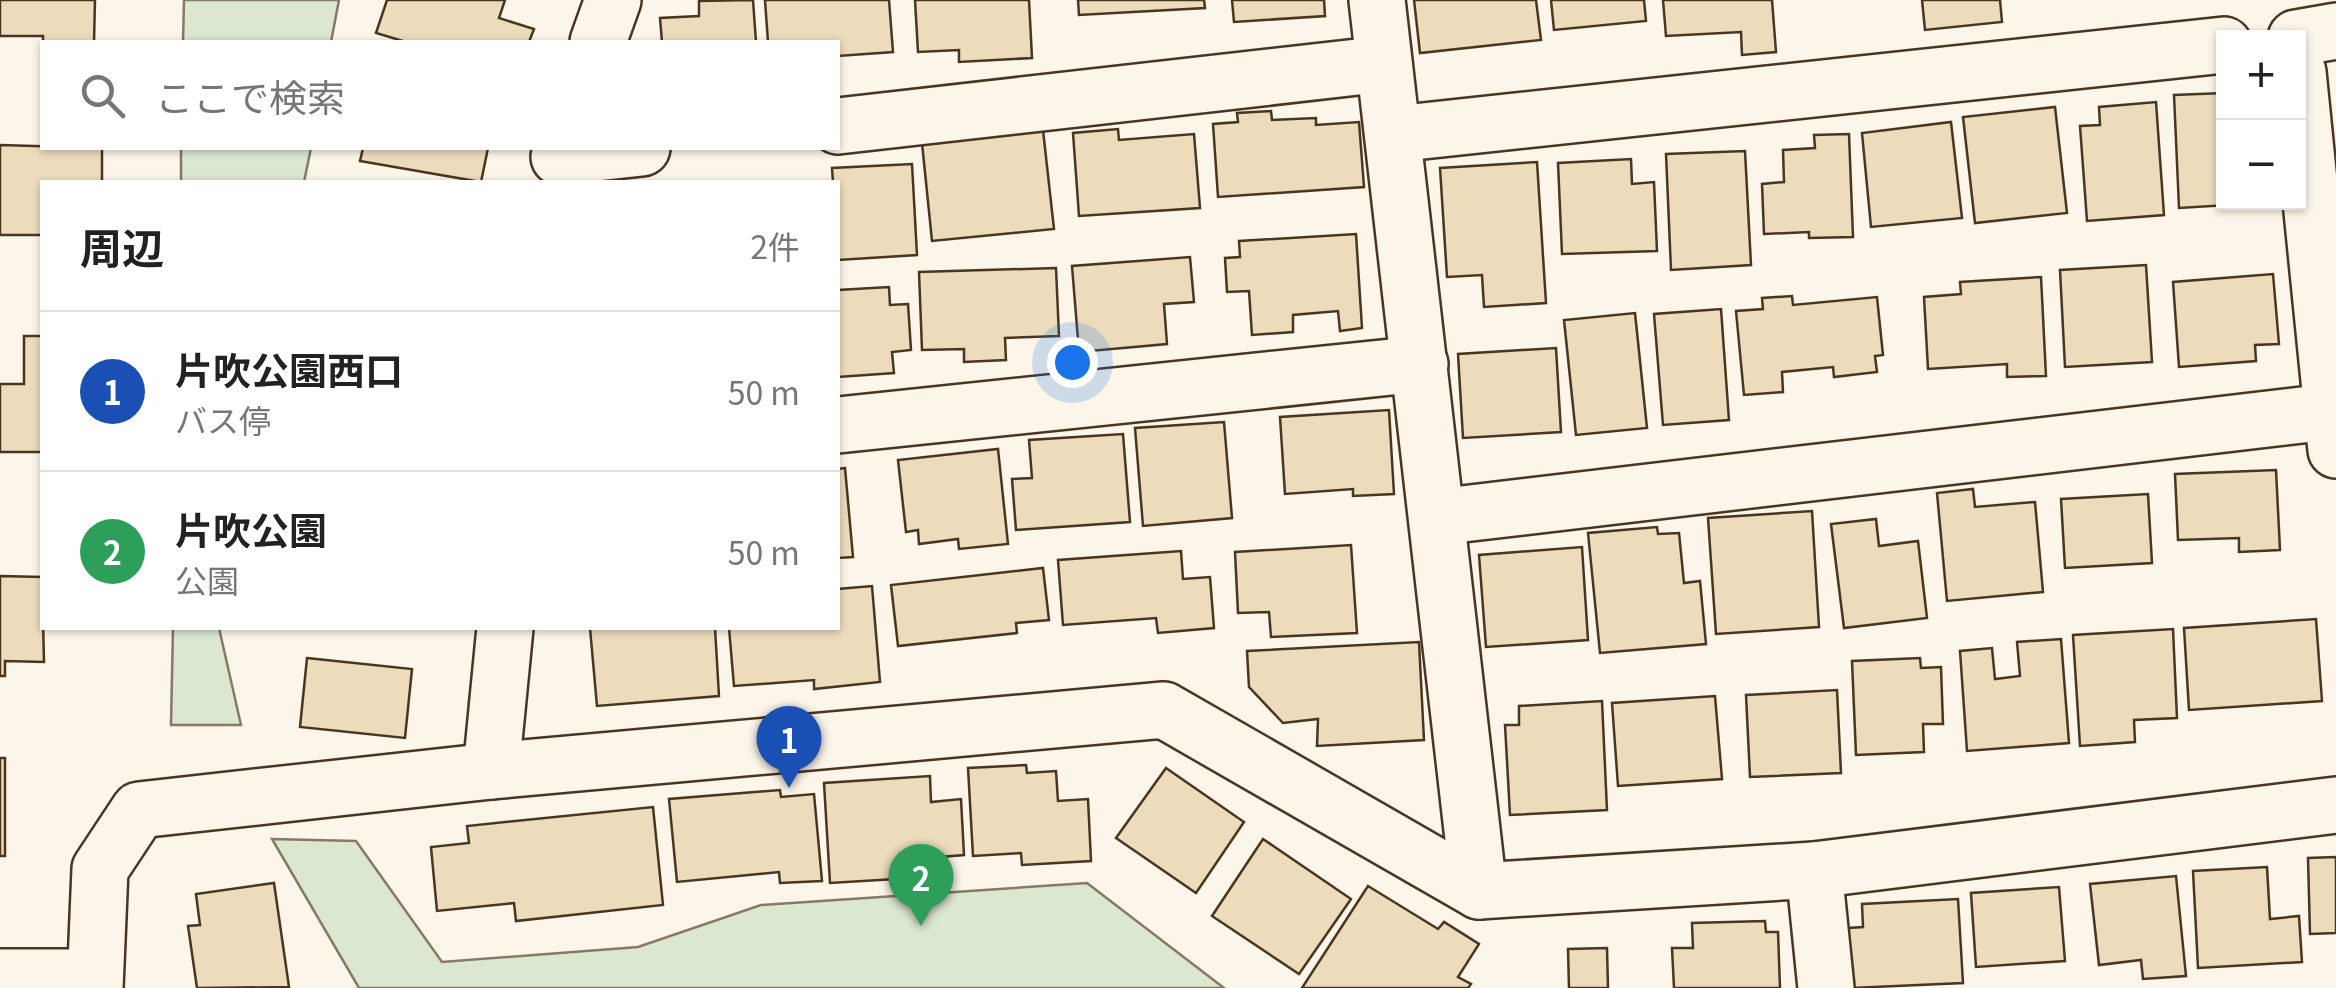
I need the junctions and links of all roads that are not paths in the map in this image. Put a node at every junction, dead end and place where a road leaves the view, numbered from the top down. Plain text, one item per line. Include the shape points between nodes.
1 (613, 0) edge
2 (1378, 0) edge
3 (2291, 0) edge
4 (2294, 30) edge
5 (2336, 30) edge
6 (2306, 36) edge
7 (599, 40) edge
8 (2216, 46) edge
9 (1384, 64) junction
10 (2303, 120) edge
11 (840, 126) edge
12 (1395, 134) junction
13 (630, 150) edge
14 (559, 162) edge
15 (1420, 364) junction
16 (840, 424) edge
17 (2335, 424) edge
18 (1437, 517) junction
19 (506, 630) edge
20 (491, 771) junction
21 (2336, 805) edge
22 (1814, 870) junction
23 (1479, 890) junction
24 (0, 976) edge
25 (95, 982) edge
26 (1826, 988) edge

1 - 7 street
2 - 9 street
3 - 4 street
5 - 6 street
8 - 12 street
9 - 11 street
9 - 12 street
10 - 17 street
12 - 15 street
13 - 14 street
15 - 16 street
15 - 18 street
17 - 18 street
18 - 23 street
19 - 20 street
20 - 23 street via 1164,710
20 - 25 street via 139,810 100,869
21 - 22 street
22 - 23 street
22 - 26 street
24 - 25 street

